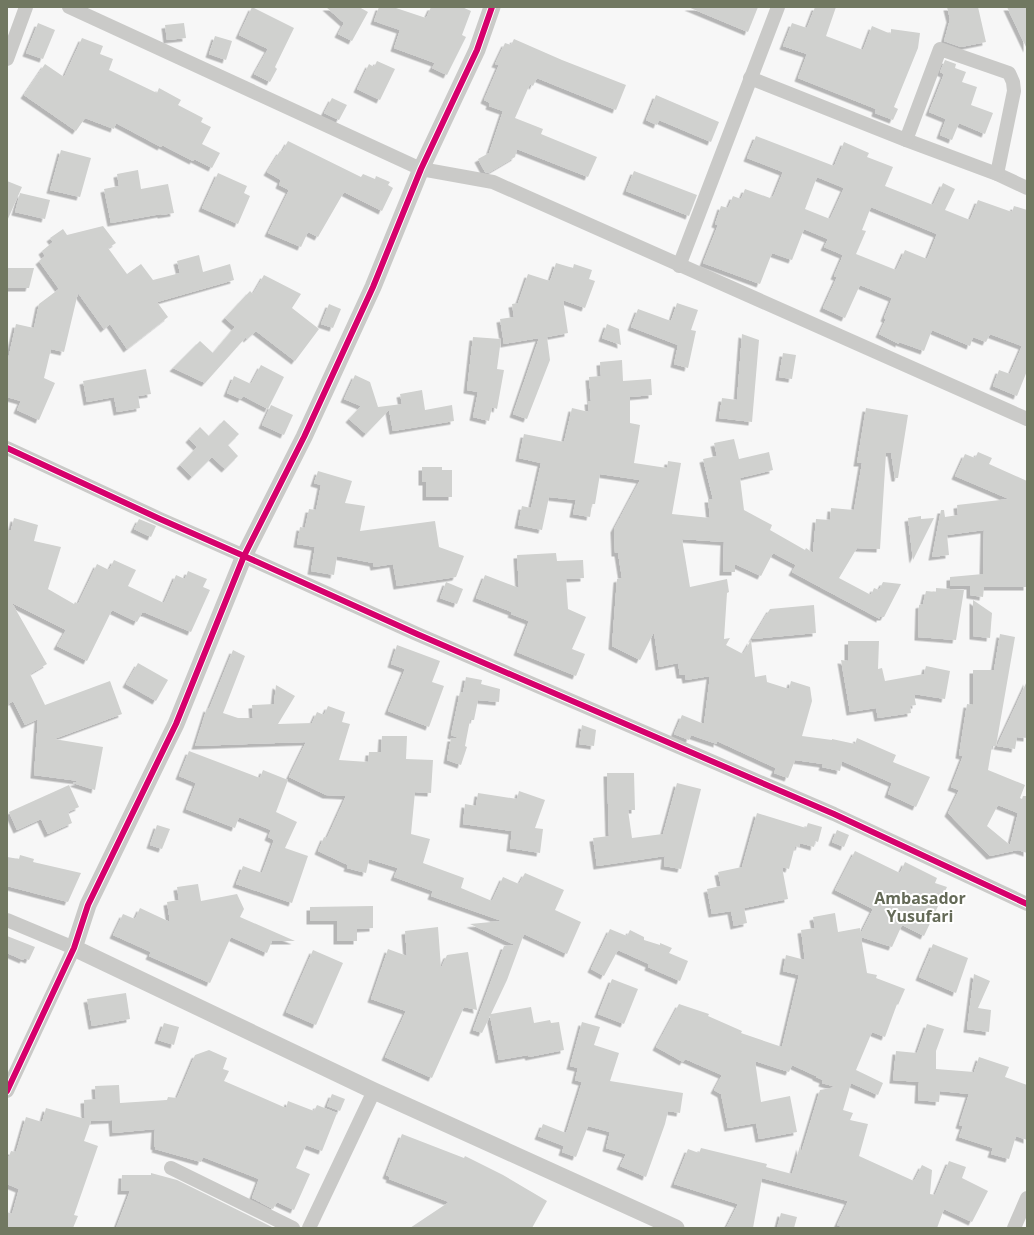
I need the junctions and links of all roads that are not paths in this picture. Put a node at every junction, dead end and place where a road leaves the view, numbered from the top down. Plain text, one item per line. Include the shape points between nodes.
1 (26, 7) edge
2 (70, 7) edge
3 (492, 7) edge
4 (778, 7) edge
5 (7, 59) edge
6 (750, 78) junction
7 (906, 140) junction
8 (421, 169) junction
9 (998, 174) junction
10 (1027, 188) edge
11 (679, 266) junction
12 (1027, 419) edge
13 (7, 448) edge
14 (244, 556) junction
15 (1027, 904) edge
16 (7, 920) edge
17 (74, 948) junction
18 (7, 1091) edge
19 (374, 1091) junction
20 (171, 1168) dead end
21 (1027, 1198) edge
22 (293, 1228) edge
23 (309, 1228) edge
24 (676, 1228) edge
25 (1014, 1228) edge

1 - 5 street
2 - 8 street
3 - 8 street via 477,50
4 - 6 street
6 - 7 street
6 - 11 street
7 - 9 street
7 - 9 street via 940,49 1009,73 1014,91
8 - 11 street via 493,182
8 - 14 street via 373,286 311,423
9 - 10 street
11 - 12 street
13 - 14 street via 160,520
14 - 15 street via 424,638 834,814
14 - 17 street via 176,724 88,905
16 - 17 street
17 - 18 street
17 - 19 street
19 - 23 street
19 - 24 street
20 - 22 street
21 - 25 street

